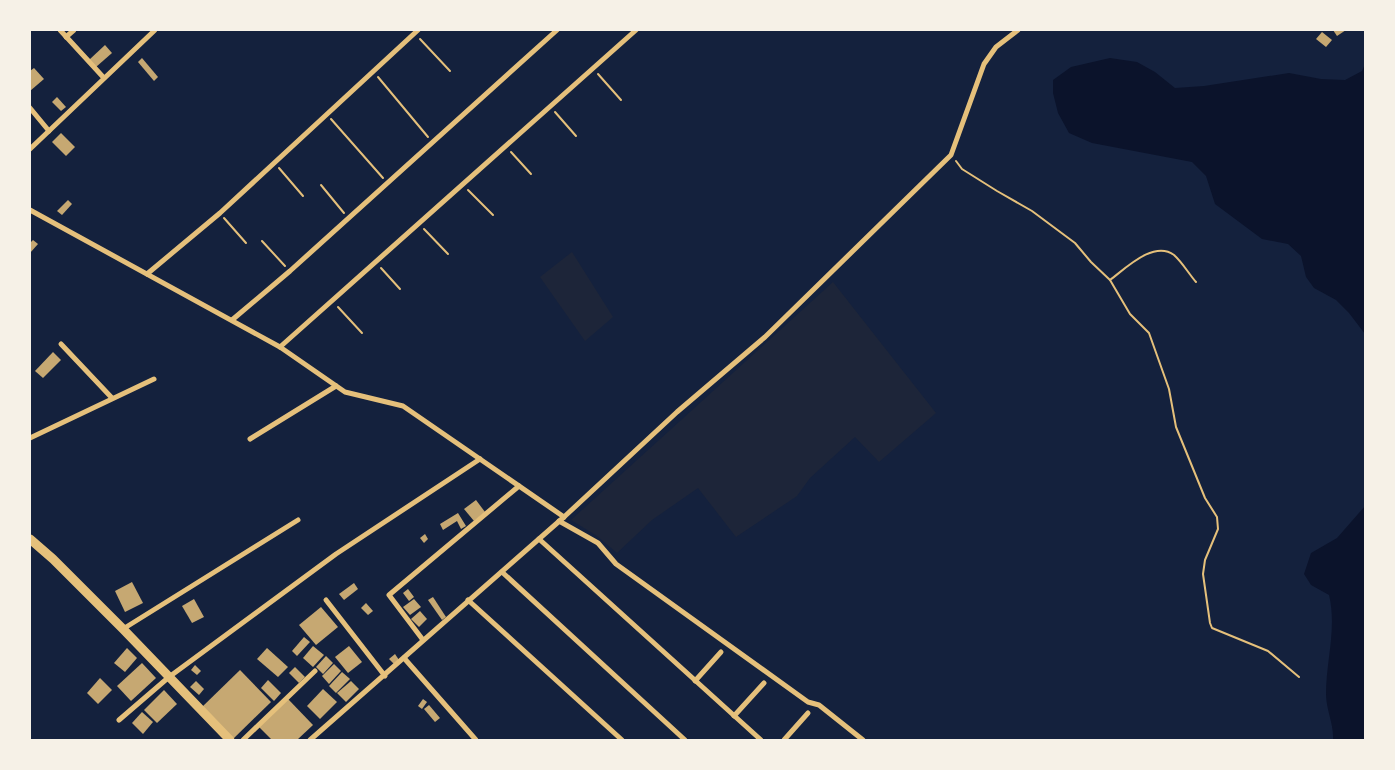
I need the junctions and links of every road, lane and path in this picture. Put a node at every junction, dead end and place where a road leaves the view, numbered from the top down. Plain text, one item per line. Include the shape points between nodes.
1 (60, 30) edge
2 (74, 30) edge
3 (155, 30) edge
4 (557, 30) edge
5 (636, 30) edge
6 (1018, 30) edge
7 (416, 32) edge
8 (66, 37) junction
9 (592, 69) junction
10 (373, 72) junction
11 (450, 72) dead end
12 (104, 78) junction
13 (621, 100) dead end
14 (550, 107) junction
15 (30, 108) edge
16 (327, 114) junction
17 (49, 131) junction
18 (576, 136) dead end
19 (433, 142) junction
20 (506, 146) junction
21 (30, 149) edge
22 (951, 155) junction
23 (274, 163) junction
24 (531, 174) dead end
25 (387, 183) junction
26 (321, 185) dead end
27 (462, 185) junction
28 (303, 196) dead end
29 (30, 210) edge
30 (220, 213) junction
31 (493, 215) dead end
32 (348, 219) junction
33 (419, 224) junction
34 (262, 241) dead end
35 (246, 243) dead end
36 (448, 254) dead end
37 (376, 263) junction
38 (290, 271) junction
39 (147, 274) junction
40 (1110, 280) junction
41 (1196, 282) dead end
42 (400, 289) dead end
43 (332, 301) junction
44 (232, 320) junction
45 (362, 333) dead end
46 (61, 344) dead end
47 (280, 347) junction
48 (154, 379) dead end
49 (336, 386) junction
50 (112, 398) junction
51 (30, 438) edge
52 (250, 439) dead end
53 (480, 459) junction
54 (519, 486) junction
55 (562, 519) junction
56 (298, 520) dead end
57 (539, 539) junction
58 (31, 540) edge
59 (502, 572) junction
60 (326, 600) dead end
61 (468, 600) junction
62 (124, 629) junction
63 (423, 640) junction
64 (721, 652) dead end
65 (404, 658) junction
66 (315, 671) dead end
67 (385, 676) junction
68 (1299, 676) dead end
69 (169, 677) junction
70 (695, 680) junction
71 (764, 683) dead end
72 (808, 713) dead end
73 (734, 716) junction
74 (119, 720) dead end
75 (230, 740) edge
76 (243, 740) edge
77 (310, 740) edge
78 (476, 740) edge
79 (622, 740) edge
80 (685, 740) edge
81 (761, 740) edge
82 (784, 740) edge
83 (863, 740) edge

1 - 8 street
2 - 8 street
3 - 12 street
4 - 19 street
5 - 9 street
6 - 22 street via 996,47 984,64
7 - 10 street
7 - 11 path
8 - 12 street
9 - 13 path
9 - 14 street
10 - 16 street
10 - 19 path
12 - 17 street
14 - 18 path
14 - 20 street
15 - 17 street
16 - 23 street
16 - 25 path
17 - 21 street
19 - 25 street
20 - 24 path
20 - 27 street
22 - 40 path via 962,169 1032,211 1076,244
22 - 55 street via 765,337 677,412
23 - 28 path
23 - 30 street
25 - 32 street
26 - 32 path
27 - 31 path
27 - 33 street
29 - 39 street
30 - 35 path
30 - 39 street
32 - 38 street
33 - 36 path
33 - 37 street
34 - 38 path
37 - 42 path
37 - 43 street
38 - 44 street
39 - 44 street
40 - 41 path via 1148,253 1163,250 1174,255
40 - 68 path via 1130,314 1149,333 1169,389 1176,427 1205,498 1217,517 1218,529 1205,560 1203,574 1212,628 1268,651
43 - 45 path
43 - 47 street
44 - 47 street
46 - 50 street
47 - 49 street
48 - 50 street
49 - 52 street
49 - 53 street via 345,392 403,406
50 - 51 street
53 - 54 street
53 - 69 street via 336,554
54 - 55 street
54 - 63 street via 389,596
55 - 57 street
55 - 83 street via 598,543 616,564 808,702 819,705
56 - 62 street
57 - 59 street
57 - 70 street
58 - 62 street
59 - 61 street
59 - 80 street
60 - 67 street
61 - 63 street
61 - 79 street
62 - 69 street
63 - 65 street
64 - 70 street
65 - 67 street
65 - 78 street
66 - 76 street
67 - 77 street
69 - 74 street
69 - 75 street
70 - 73 street
71 - 73 street
72 - 82 street
73 - 81 street

